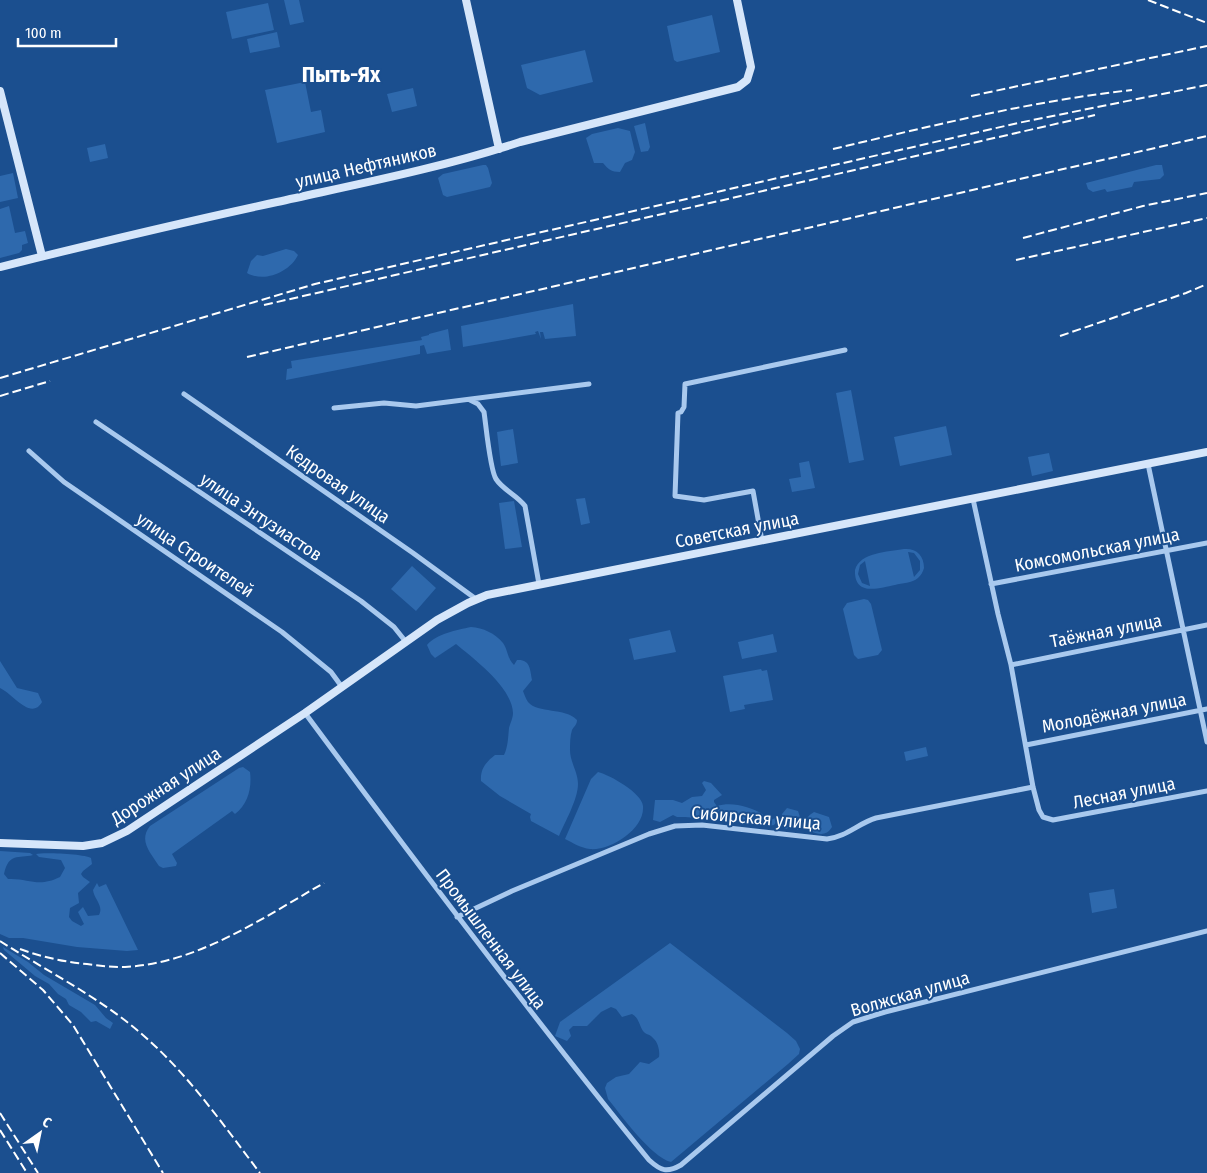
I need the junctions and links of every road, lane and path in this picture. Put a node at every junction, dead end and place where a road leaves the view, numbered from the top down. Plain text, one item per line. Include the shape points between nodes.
1 (466, 0) edge
2 (737, 0) edge
3 (0, 92) edge
4 (499, 149) junction
5 (42, 256) junction
6 (0, 267) edge
7 (845, 350) dead end
8 (589, 384) dead end
9 (184, 394) dead end
10 (468, 399) junction
11 (334, 408) dead end
12 (96, 422) dead end
13 (29, 451) dead end
14 (1207, 452) edge
15 (1148, 464) junction
16 (973, 499) junction
17 (762, 541) junction
18 (1207, 543) edge
19 (1167, 551) junction
20 (539, 584) junction
21 (991, 584) junction
22 (476, 599) junction
23 (1207, 625) edge
24 (1183, 630) junction
25 (406, 642) junction
26 (1011, 665) junction
27 (342, 687) junction
28 (1207, 709) edge
29 (1200, 710) junction
30 (305, 713) junction
31 (1207, 742) edge
32 (1026, 745) junction
33 (1033, 787) junction
34 (1207, 791) edge
35 (0, 843) edge
36 (457, 917) junction
37 (1207, 930) edge
38 (666, 1171) joint

1 - 4 street
2 - 4 street, улица Нефтяников via 751,67 747,80 738,87
3 - 5 street
4 - 5 street, улица Нефтяников
5 - 6 street, улица Нефтяников
7 - 17 street via 685,384 684,407 678,412 675,496 704,500 753,491
8 - 10 street
9 - 22 street, Кедровая улица
10 - 11 street via 416,406 384,403
10 - 20 street via 484,412 494,476 525,506
12 - 25 street, улица Энтузиастов via 361,601 394,627
13 - 27 street, улица Строителей via 64,482 282,632 331,672
14 - 15 street, Советская улица
15 - 16 street, Советская улица
15 - 19 street
16 - 17 street, Советская улица
16 - 21 street
17 - 20 street, Советская улица
18 - 19 street, Комсомольская улица
19 - 21 street, Комсомольская улица
19 - 24 street
20 - 22 street, Советская улица
21 - 26 street
22 - 25 street, Советская улица
23 - 24 street, Таёжная улица
24 - 26 street, Таёжная улица
24 - 29 street
25 - 27 street, Советская улица
26 - 32 street
27 - 30 street, Советская улица
28 - 29 street, Молодёжная улица
29 - 31 street
29 - 32 street, Молодёжная улица
30 - 35 street, Дорожная улица via 114,838 75,846
30 - 36 street, Промышленная улица
32 - 33 street
33 - 34 street, Лесная улица via 1041,814 1046,819 1058,820
33 - 36 street, Сибирская улица via 876,818 842,836 827,839 702,825 675,826 512,891
36 - 38 street, Промышленная улица via 648,1160
37 - 38 street, Волжская улица via 853,1022 681,1165

